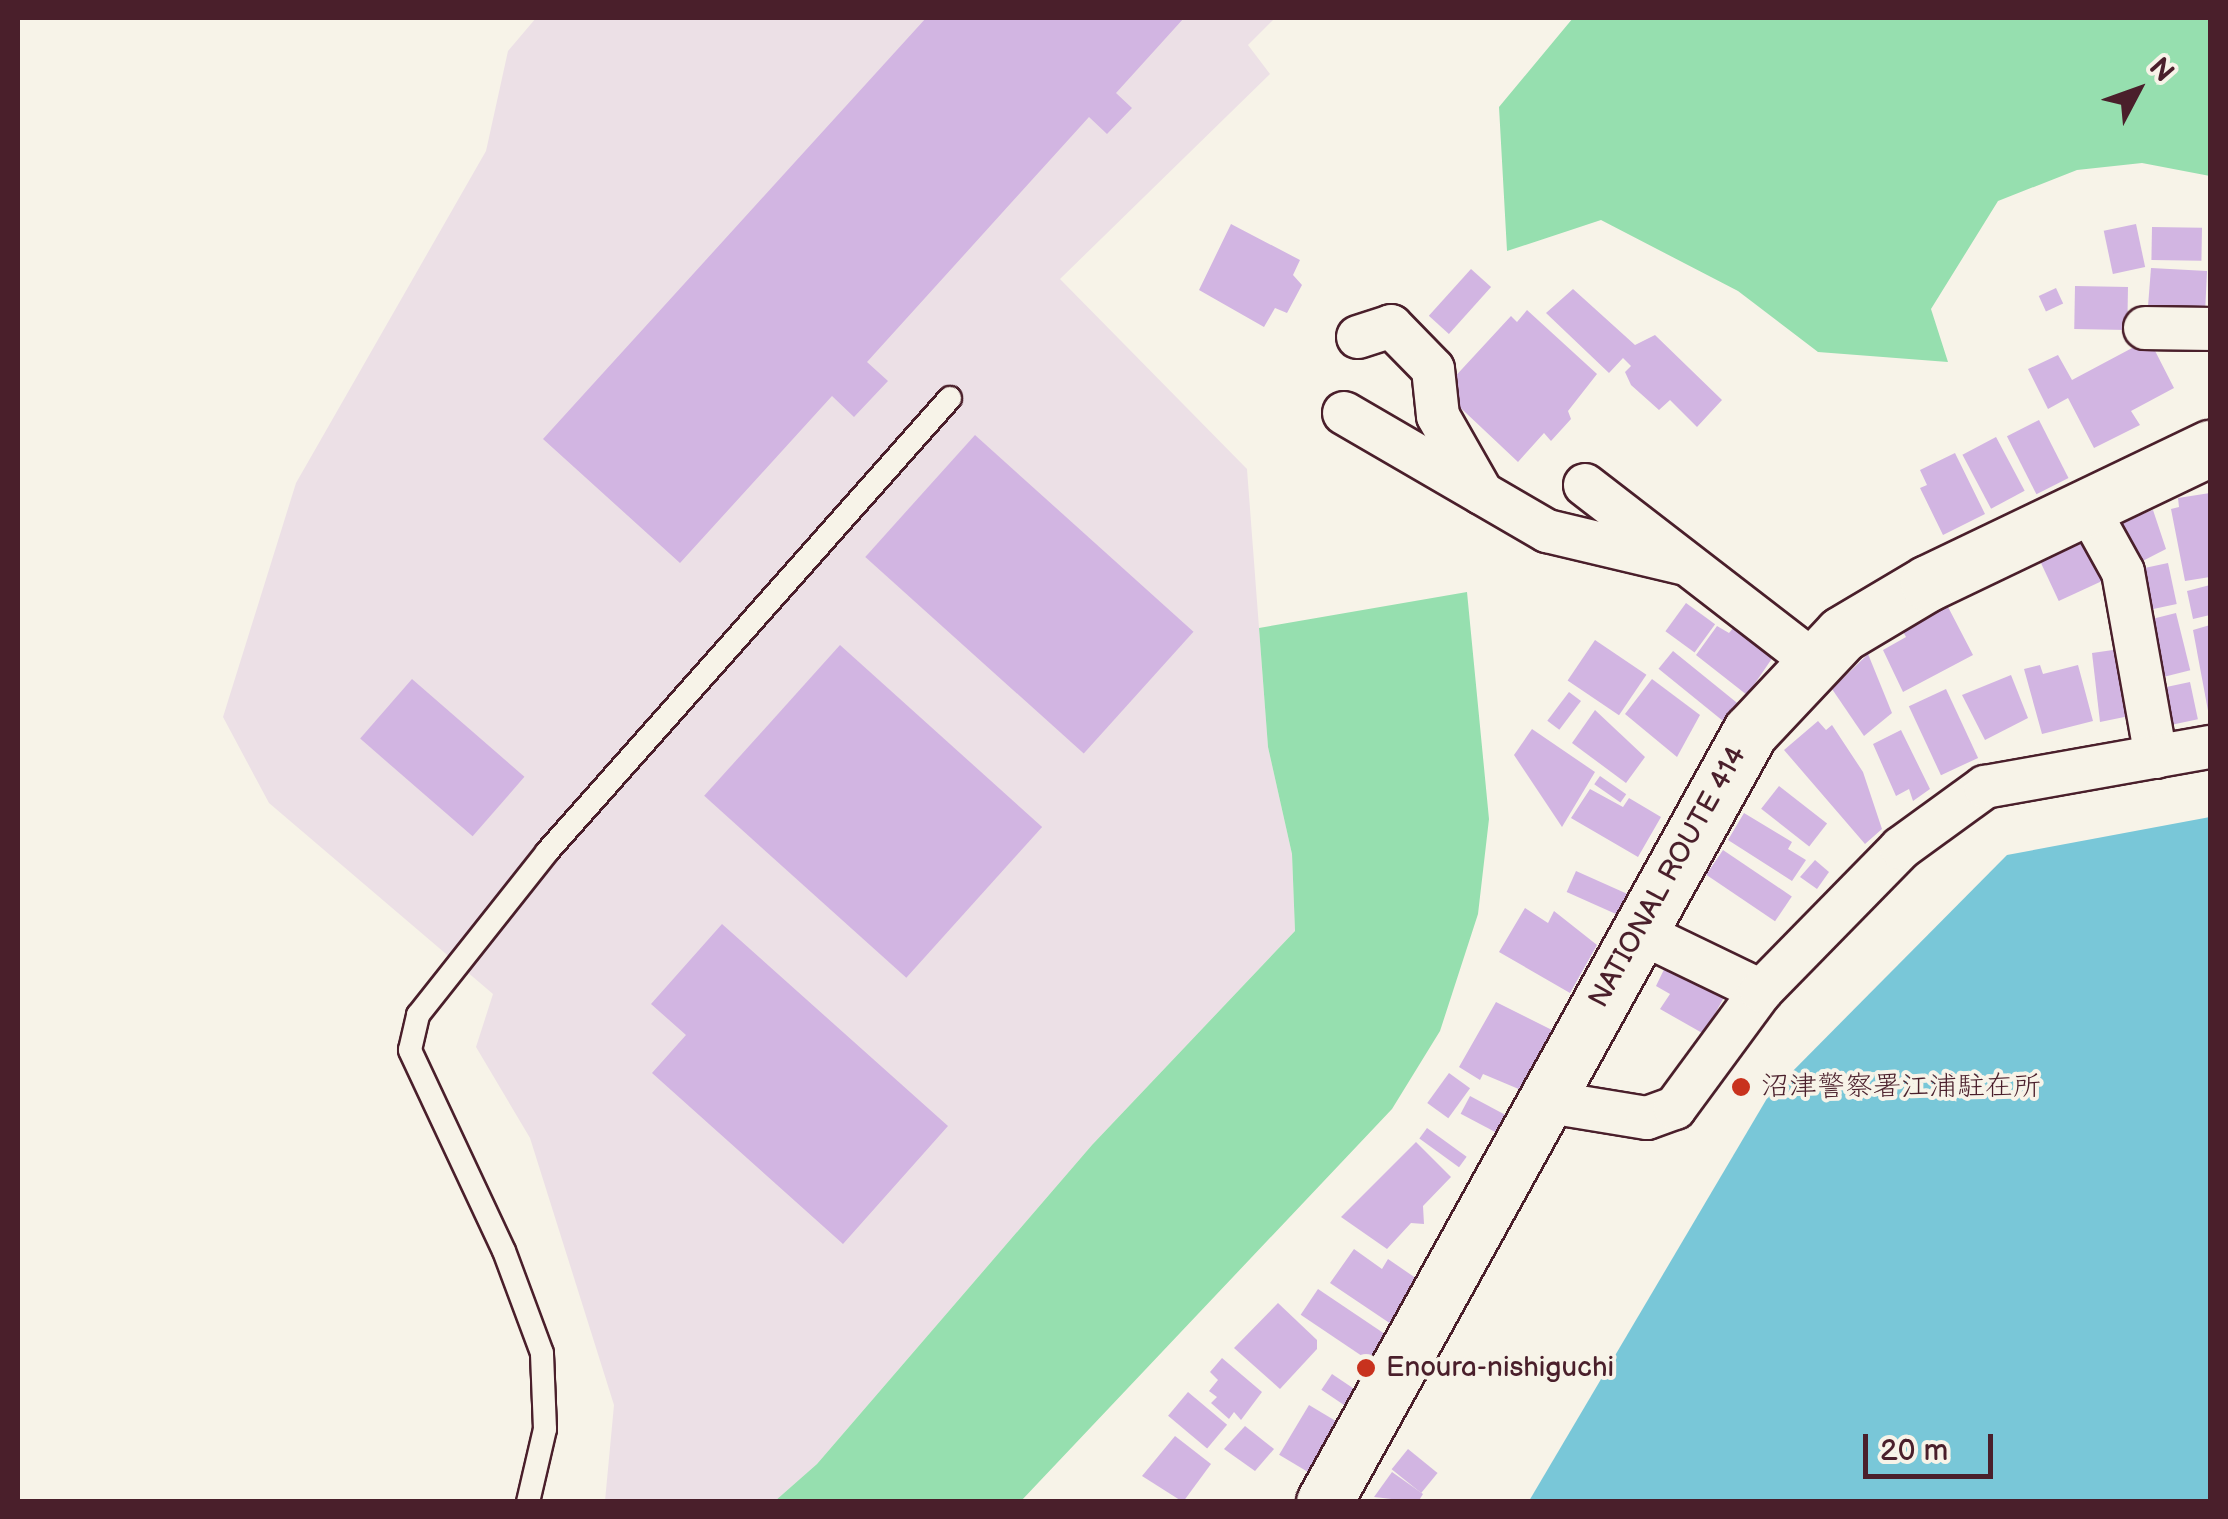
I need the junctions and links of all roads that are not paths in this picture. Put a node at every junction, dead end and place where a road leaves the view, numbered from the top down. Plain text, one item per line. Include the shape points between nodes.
1 (2145, 328) dead end
2 (2210, 330) edge
3 (1358, 337) dead end
4 (950, 398) dead end
5 (1344, 413) dead end
6 (2210, 434) edge
7 (2210, 451) edge
8 (1584, 485) dead end
9 (1482, 494) junction
10 (2088, 507) junction
11 (1686, 564) junction
12 (1814, 663) junction
13 (2210, 746) edge
14 (2156, 757) junction
15 (1637, 930) junction
16 (1761, 991) junction
17 (1543, 1100) junction
18 (528, 1502) edge
19 (1324, 1502) edge

1 - 2 street
3 - 9 street via 1391,326 1434,370 1438,416
4 - 18 lane via 548,852 418,1016 410,1050 504,1251 542,1353 545,1429
5 - 9 street
6 - 7 street
7 - 10 highway, NATIONAL ROUTE 414
8 - 11 street
9 - 11 street via 1547,531
10 - 12 highway, NATIONAL ROUTE 414 via 1928,583 1842,634
10 - 14 street via 2123,572
11 - 12 street
12 - 15 highway, NATIONAL ROUTE 414 via 1750,732
13 - 14 street
14 - 16 street via 1985,787 1901,848
15 - 16 street
15 - 17 highway, NATIONAL ROUTE 414
16 - 17 street via 1675,1108 1647,1118
17 - 19 highway, NATIONAL ROUTE 414

